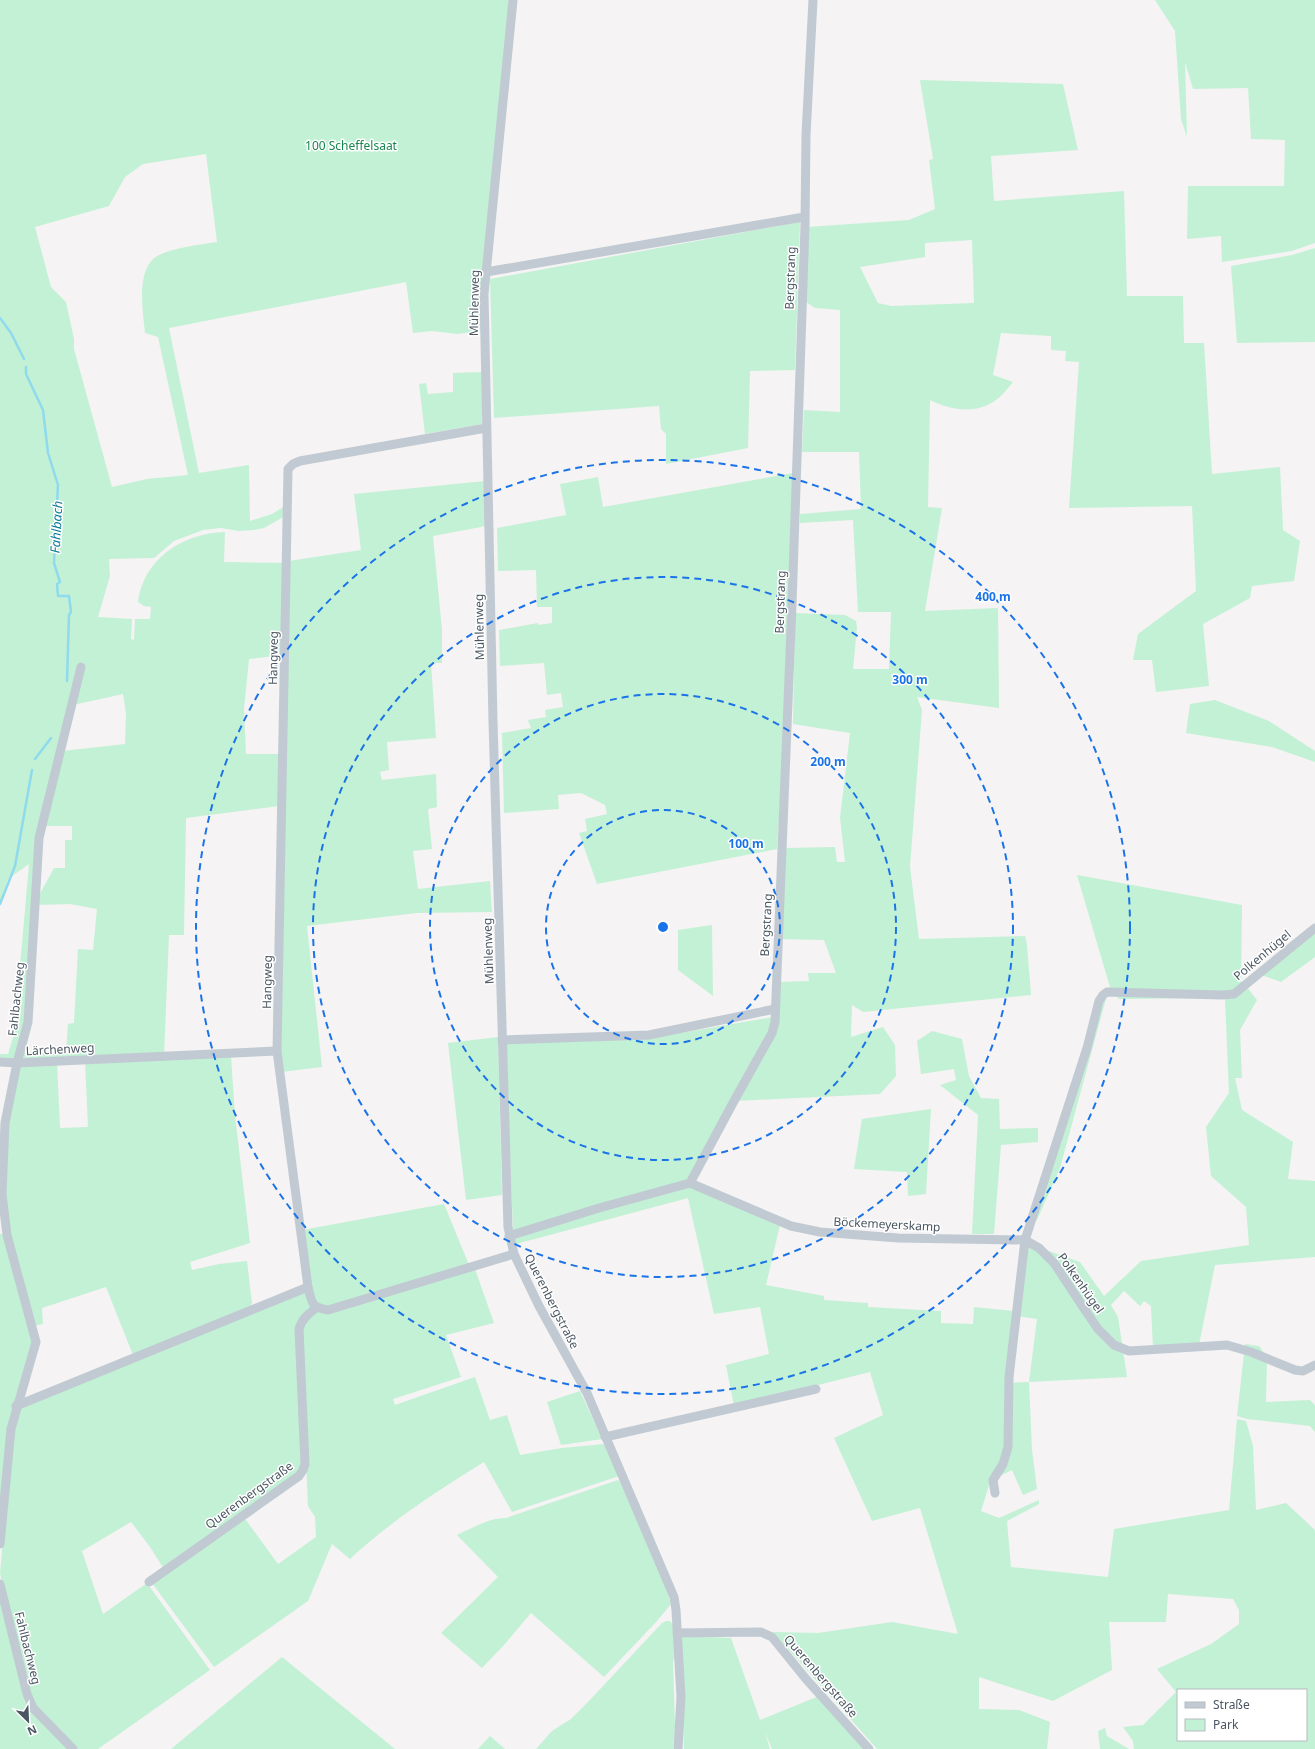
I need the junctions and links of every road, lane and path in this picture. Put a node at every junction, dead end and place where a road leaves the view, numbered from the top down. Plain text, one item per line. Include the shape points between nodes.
1 (513, 0) edge
2 (813, 0) edge
3 (804, 217) junction
4 (486, 272) junction
5 (486, 428) junction
6 (81, 667) dead end
7 (1315, 928) edge
8 (775, 1009) junction
9 (502, 1040) junction
10 (277, 1052) junction
11 (0, 1062) edge
12 (17, 1063) junction
13 (690, 1183) junction
14 (509, 1236) junction
15 (1025, 1240) junction
16 (514, 1254) junction
17 (308, 1288) junction
18 (316, 1308) junction
19 (1315, 1365) edge
20 (816, 1389) dead end
21 (16, 1406) junction
22 (605, 1436) junction
23 (995, 1493) dead end
24 (0, 1544) edge
25 (149, 1582) dead end
26 (0, 1584) edge
27 (677, 1633) junction
28 (73, 1749) edge
29 (678, 1749) edge
30 (869, 1749) edge

1 - 4 street, Mühlenweg
2 - 3 street, Bergstrang
3 - 4 street
3 - 8 street, Bergstrang via 793,596
4 - 5 street, Mühlenweg
5 - 9 street, Mühlenweg
5 - 10 street, Hangweg via 300,461 288,469
6 - 12 street, Fahlbachweg via 40,838 28,1022
7 - 15 street, Polkenhügel via 1234,994 1107,992 1103,995
8 - 9 street via 650,1035
8 - 13 street, Bergstrang via 772,1033
9 - 14 street, Mühlenweg
10 - 12 street, Lärchenweg
10 - 17 street, Hangweg
11 - 12 street, Lärchenweg
12 - 21 street, Fahlbachweg via 5,1123 2,1194 7,1235 36,1342
13 - 14 street
13 - 15 street, Böckemeyerskamp via 791,1226 820,1232 898,1238
14 - 16 street, Mühlenweg
15 - 19 street, Polkenhügel via 1039,1248 1054,1263 1084,1310 1114,1345 1129,1351 1227,1345 1295,1370 1303,1371
15 - 23 street via 1009,1377 1008,1447 1003,1464 993,1480
16 - 18 street, Querenbergstraße via 328,1310
16 - 22 street, Querenbergstraße via 587,1393
17 - 18 street
17 - 21 street
18 - 25 street, Querenbergstraße via 305,1317 299,1329 305,1464 303,1470
20 - 22 street
21 - 24 street, Fahlbachweg via 10,1436
22 - 27 street, Querenbergstraße via 674,1597
26 - 28 street, Fahlbachweg via 27,1694 33,1708
27 - 29 street, Querenbergstraße via 681,1697
27 - 30 street, Querenbergstraße via 761,1632 772,1637

